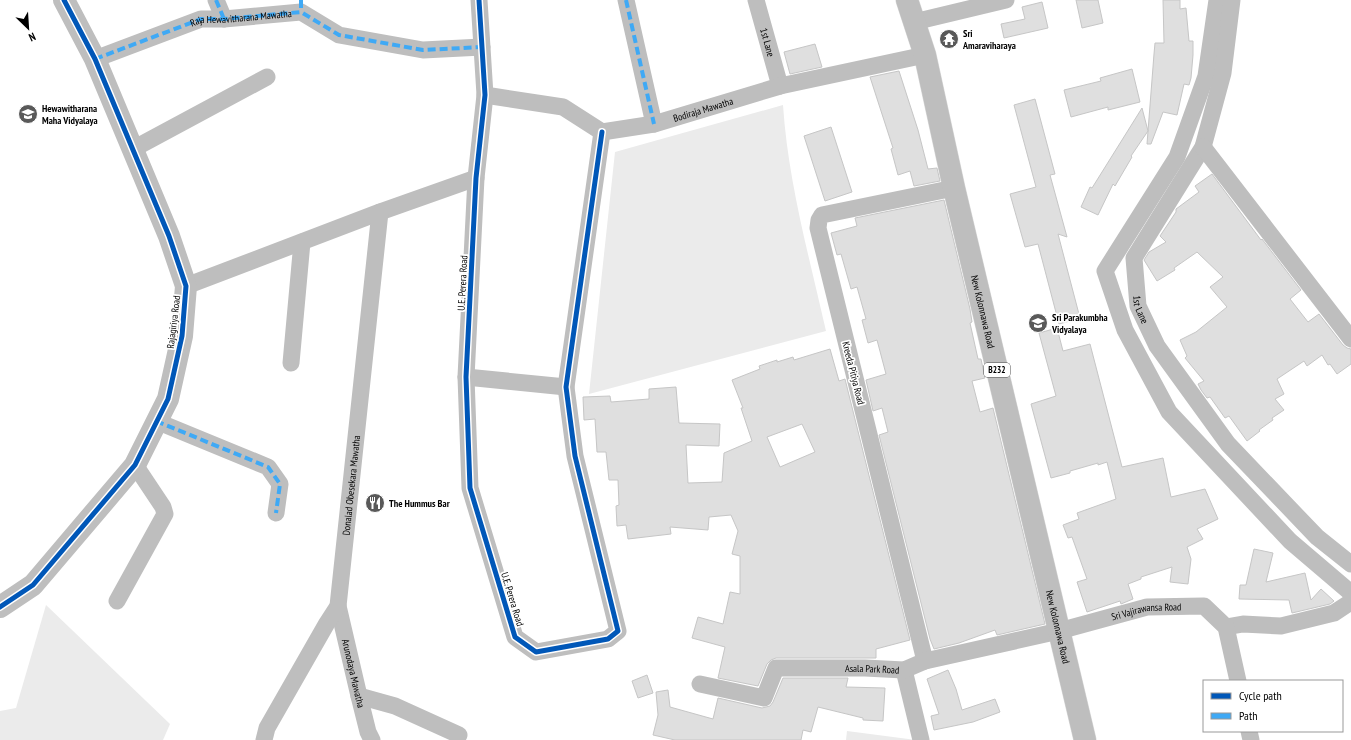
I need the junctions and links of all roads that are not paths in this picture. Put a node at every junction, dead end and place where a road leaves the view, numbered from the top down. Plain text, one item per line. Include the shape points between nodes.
1 (64, 0) edge
2 (216, 0) edge
3 (479, 0) edge
4 (626, 0) edge
5 (756, 0) edge
6 (907, 0) edge
7 (1006, 0) edge
8 (1232, 0) edge
9 (301, 6) edge
10 (224, 19) junction
11 (914, 22) junction
12 (482, 47) junction
13 (925, 55) junction
14 (95, 59) junction
15 (267, 77) dead end
16 (780, 86) junction
17 (485, 95) junction
18 (654, 124) junction
19 (602, 132) junction
20 (1203, 147) junction
21 (133, 149) junction
22 (476, 178) junction
23 (954, 188) junction
24 (380, 212) junction
25 (302, 242) junction
26 (186, 286) junction
27 (1351, 339) edge
28 (291, 363) dead end
29 (466, 377) junction
30 (566, 387) junction
31 (156, 421) junction
32 (134, 465) junction
33 (276, 513) dead end
34 (1351, 564) edge
35 (117, 601) dead end
36 (1351, 602) edge
37 (338, 606) junction
38 (0, 607) edge
39 (1226, 627) junction
40 (1060, 631) junction
41 (925, 661) junction
42 (904, 670) junction
43 (1238, 680) edge
44 (700, 684) dead end
45 (359, 696) junction
46 (459, 735) dead end
47 (264, 740) edge
48 (372, 740) edge
49 (921, 740) edge
50 (1085, 740) edge

1 - 14 main road, Rajagiriya Road
2 - 10 street
3 - 12 street, U.E. Perera Road
4 - 18 street
5 - 16 street, 1st Lane
6 - 11 main road, New Kolonnawa Road / B232
7 - 11 street
8 - 20 street, 1st Lane via 1223,74
9 - 10 street, Raja Hewavitharana Mawatha
9 - 12 street, Raja Hewavitharana Mawatha via 339,35 423,50
10 - 14 street, Raja Hewavitharana Mawatha via 202,19
11 - 13 main road, New Kolonnawa Road / B232
12 - 17 street, U.E. Perera Road
13 - 16 street, Bodiraja Mawatha
13 - 23 main road, New Kolonnawa Road / B232
14 - 21 main road, Rajagiriya Road
15 - 21 street
16 - 18 street, Bodiraja Mawatha
17 - 19 street via 563,107
17 - 22 street, U.E. Perera Road
18 - 19 street, Bodiraja Mawatha
19 - 30 street, U.E. Perera Road
20 - 27 street
20 - 34 street, 1st Lane via 1134,258 1138,306 1157,346 1228,444 1317,537
21 - 26 main road, Rajagiriya Road via 169,236
22 - 24 street
22 - 29 street, U.E. Perera Road
23 - 40 main road, New Kolonnawa Road / B232
23 - 41 street, Kreeda Pitiya Road via 822,216 818,228
24 - 25 street
24 - 37 street, Donalad Obesekara Mawatha
25 - 26 street
25 - 28 street
26 - 31 main road, Rajagiriya Road via 179,350 168,399
29 - 30 street
29 - 30 street, U.E. Perera Road via 470,488 516,637 536,652 608,639 618,631 575,456
31 - 32 main road, Rajagiriya Road
31 - 33 street via 268,467 280,484
32 - 35 street via 163,507 165,514
32 - 38 main road, Rajagiriya Road via 33,585
36 - 39 street via 1334,613 1281,626 1243,624
37 - 45 street, Arunodaya Mawatha
37 - 47 street, Donalad Obesekara Mawatha via 267,728
39 - 40 street, Sri Vajirawansa Road via 1204,606 1147,607
39 - 43 street
40 - 41 street, Asala Park Road
40 - 50 main road, New Kolonnawa Road / B232
41 - 42 street, Asala Park Road
42 - 44 street, Asala Park Road via 776,668 764,698
42 - 49 street
45 - 46 street via 395,706
45 - 48 street, Arunodaya Mawatha

